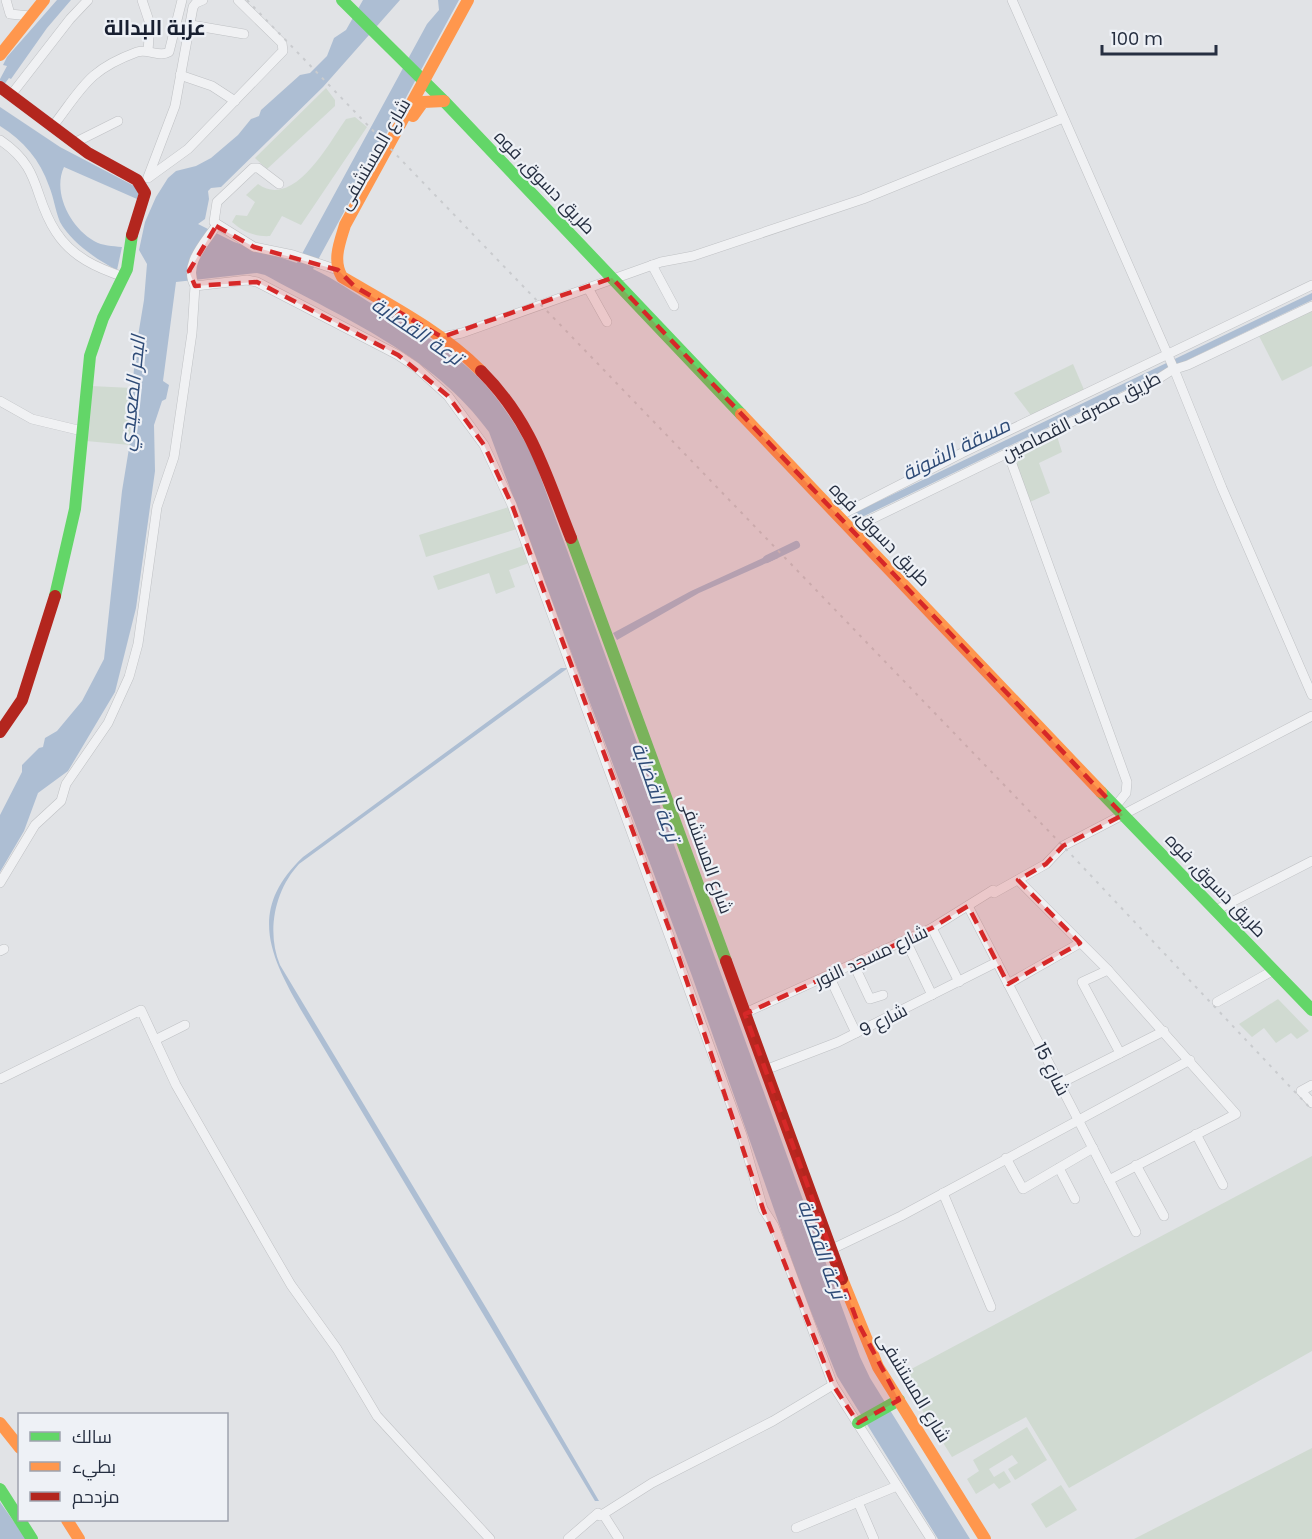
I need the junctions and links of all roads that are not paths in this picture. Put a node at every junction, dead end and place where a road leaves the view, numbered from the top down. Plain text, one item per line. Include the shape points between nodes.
1 (6, 0) edge
2 (44, 0) edge
3 (88, 0) edge
4 (142, 0) edge
5 (182, 0) edge
6 (203, 0) edge
7 (238, 0) edge
8 (468, 0) edge
9 (1012, 0) edge
10 (351, 6) edge
11 (30, 16) junction
12 (191, 25) junction
13 (244, 34) dead end
14 (147, 51) junction
15 (0, 55) edge
16 (180, 75) junction
17 (424, 81) junction
18 (5, 91) edge
19 (235, 101) junction
20 (444, 101) junction
21 (409, 116) junction
22 (1063, 118) junction
23 (118, 121) dead end
24 (53, 126) junction
25 (0, 140) edge
26 (74, 143) junction
27 (279, 184) dead end
28 (145, 193) junction
29 (216, 226) junction
30 (652, 265) junction
31 (338, 270) junction
32 (125, 273) junction
33 (612, 278) junction
34 (1312, 285) edge
35 (195, 286) junction
36 (588, 288) junction
37 (674, 306) dead end
38 (1312, 306) edge
39 (607, 322) dead end
40 (442, 338) junction
41 (1167, 354) junction
42 (1174, 369) junction
43 (0, 401) edge
44 (82, 431) junction
45 (1009, 431) junction
46 (1012, 451) junction
47 (945, 462) junction
48 (954, 479) junction
49 (839, 516) junction
50 (851, 529) junction
51 (1312, 695) edge
52 (1312, 716) edge
53 (0, 732) edge
54 (1119, 811) junction
55 (1312, 861) edge
56 (1018, 880) junction
57 (0, 883) edge
58 (968, 906) junction
59 (1216, 910) junction
60 (932, 928) junction
61 (906, 940) junction
62 (1080, 943) junction
63 (997, 962) junction
64 (854, 965) junction
65 (1108, 970) junction
66 (1274, 970) junction
67 (829, 976) junction
68 (958, 982) junction
69 (1008, 984) junction
70 (883, 994) dead end
71 (932, 995) junction
72 (1217, 1002) dead end
73 (1312, 1010) edge
74 (745, 1013) junction
75 (185, 1025) dead end
76 (1164, 1031) junction
77 (856, 1033) junction
78 (155, 1040) junction
79 (1120, 1053) junction
80 (1190, 1060) junction
81 (765, 1070) junction
82 (0, 1079) edge
83 (1059, 1084) junction
84 (1312, 1085) edge
85 (1312, 1103) edge
86 (1078, 1119) junction
87 (1196, 1134) junction
88 (1093, 1148) junction
89 (1006, 1158) junction
90 (1136, 1165) junction
91 (1059, 1168) junction
92 (1109, 1180) junction
93 (1223, 1185) dead end
94 (943, 1193) junction
95 (1075, 1199) dead end
96 (1164, 1216) dead end
97 (1136, 1232) dead end
98 (830, 1250) junction
99 (992, 1307) dead end
100 (833, 1385) junction
101 (895, 1401) junction
102 (860, 1422) junction
103 (1, 1427) edge
104 (18, 1446) edge
105 (897, 1486) junction
106 (0, 1489) edge
107 (858, 1502) junction
108 (601, 1514) junction
109 (18, 1517) edge
110 (20, 1521) edge
111 (68, 1521) edge
112 (796, 1528) dead end
113 (32, 1539) edge
114 (78, 1539) edge
115 (490, 1539) edge
116 (568, 1539) edge
117 (619, 1539) edge
118 (874, 1539) edge
119 (931, 1539) edge
120 (986, 1539) edge

1 - 11 street via 9,14
2 - 11 main road
3 - 18 street
4 - 14 street via 150,24
5 - 14 street via 169,52
6 - 12 street via 194,4
7 - 19 street via 285,47
8 - 17 main road, شارع المستشفى
9 - 22 street
10 - 17 main road, طريق دسوق, فوه via 379,40
11 - 15 main road
12 - 13 street
12 - 16 street
14 - 24 street via 115,61 91,76
16 - 19 street
16 - 28 street via 175,106
17 - 20 main road, طريق دسوق, فوه
17 - 21 main road, شارع المستشفى
18 - 24 main road
19 - 28 street
20 - 21 main road, شارع المستشفى via 423,102
20 - 33 main road, طريق دسوق, فوه
21 - 31 main road, شارع المستشفى via 342,240
22 - 30 street via 863,199 693,256
22 - 41 street
23 - 26 street
24 - 26 main road
25 - 32 street via 14,149 33,176 47,215 64,243 99,268
26 - 28 main road via 137,180
27 - 29 street via 258,168 251,169 217,202 213,218
28 - 32 main road
29 - 31 street via 254,247
29 - 35 street via 191,264 189,276
30 - 33 street
30 - 37 street
31 - 40 main road, شارع المستشفى via 348,283
32 - 44 main road via 90,357
33 - 36 street
33 - 49 main road, طريق دسوق, فوه
34 - 41 street
35 - 57 street via 174,457 158,502 138,644 129,677 108,723 66,784 61,801 35,825
35 - 100 street via 257,282 398,355 448,396 484,445 512,505 742,1136 764,1209 774,1226
36 - 39 street
36 - 40 street
38 - 42 street, طريق مصرف القصاصين
40 - 74 main road, شارع المستشفى via 503,393 537,448
41 - 42 street
41 - 45 street
42 - 46 street, طريق مصرف القصاصين
42 - 51 street
43 - 44 street via 32,419
44 - 53 main road via 75,509 60,579 30,680 22,700
45 - 46 street
45 - 47 street
46 - 48 street, طريق مصرف القصاصين
46 - 54 street via 1126,782
47 - 48 street
47 - 49 street
48 - 50 street, طريق مصرف القصاصين
49 - 50 main road, طريق دسوق, فوه
50 - 54 main road, طريق دسوق, فوه
52 - 54 street, شارع مسجد النور
54 - 56 street, شارع مسجد النور
54 - 59 main road, طريق دسوق, فوه
55 - 59 street
56 - 58 street, شارع مسجد النور
56 - 62 street
58 - 60 street, شارع مسجد النور
58 - 63 street, شارع 15
59 - 66 main road, طريق دسوق, فوه
60 - 61 street, شارع مسجد النور
60 - 68 street
61 - 64 street, شارع مسجد النور
61 - 71 street
62 - 65 street
62 - 69 street
63 - 68 street, شارع 9
63 - 69 street, شارع 15
64 - 67 street, شارع مسجد النور
64 - 70 street via 870,999
65 - 76 street
65 - 79 street via 1082,982
66 - 72 street
66 - 73 main road, طريق دسوق, فوه
67 - 74 street, شارع مسجد النور
67 - 77 street
68 - 71 street, شارع 9
69 - 83 street, شارع 15
71 - 77 street, شارع 9
74 - 81 main road, شارع المستشفى
75 - 78 street
76 - 79 street
76 - 80 street
77 - 81 street, شارع 9
78 - 82 street via 141,1010
78 - 115 street via 176,1085 291,1285 337,1349 377,1416
79 - 83 street
80 - 86 street
80 - 87 street via 1236,1114
81 - 98 main road, شارع المستشفى
83 - 86 street, شارع 15
84 - 85 street via 1301,1091
86 - 88 street, شارع 15
86 - 89 street
87 - 90 street
87 - 93 street
88 - 91 street
88 - 92 street, شارع 15
89 - 91 street via 1023,1189
89 - 94 street
90 - 92 street
90 - 96 street
91 - 95 street
92 - 97 street, شارع 15
94 - 98 street
94 - 99 street
98 - 101 main road, شارع المستشفى via 863,1337
100 - 102 street
100 - 108 street
101 - 102 main road
101 - 120 main road, شارع المستشفى
102 - 105 street
103 - 104 main road
105 - 107 street
105 - 119 street
106 - 109 main road
107 - 112 street
107 - 118 street
108 - 116 street
108 - 117 street
110 - 113 main road
111 - 114 main road

